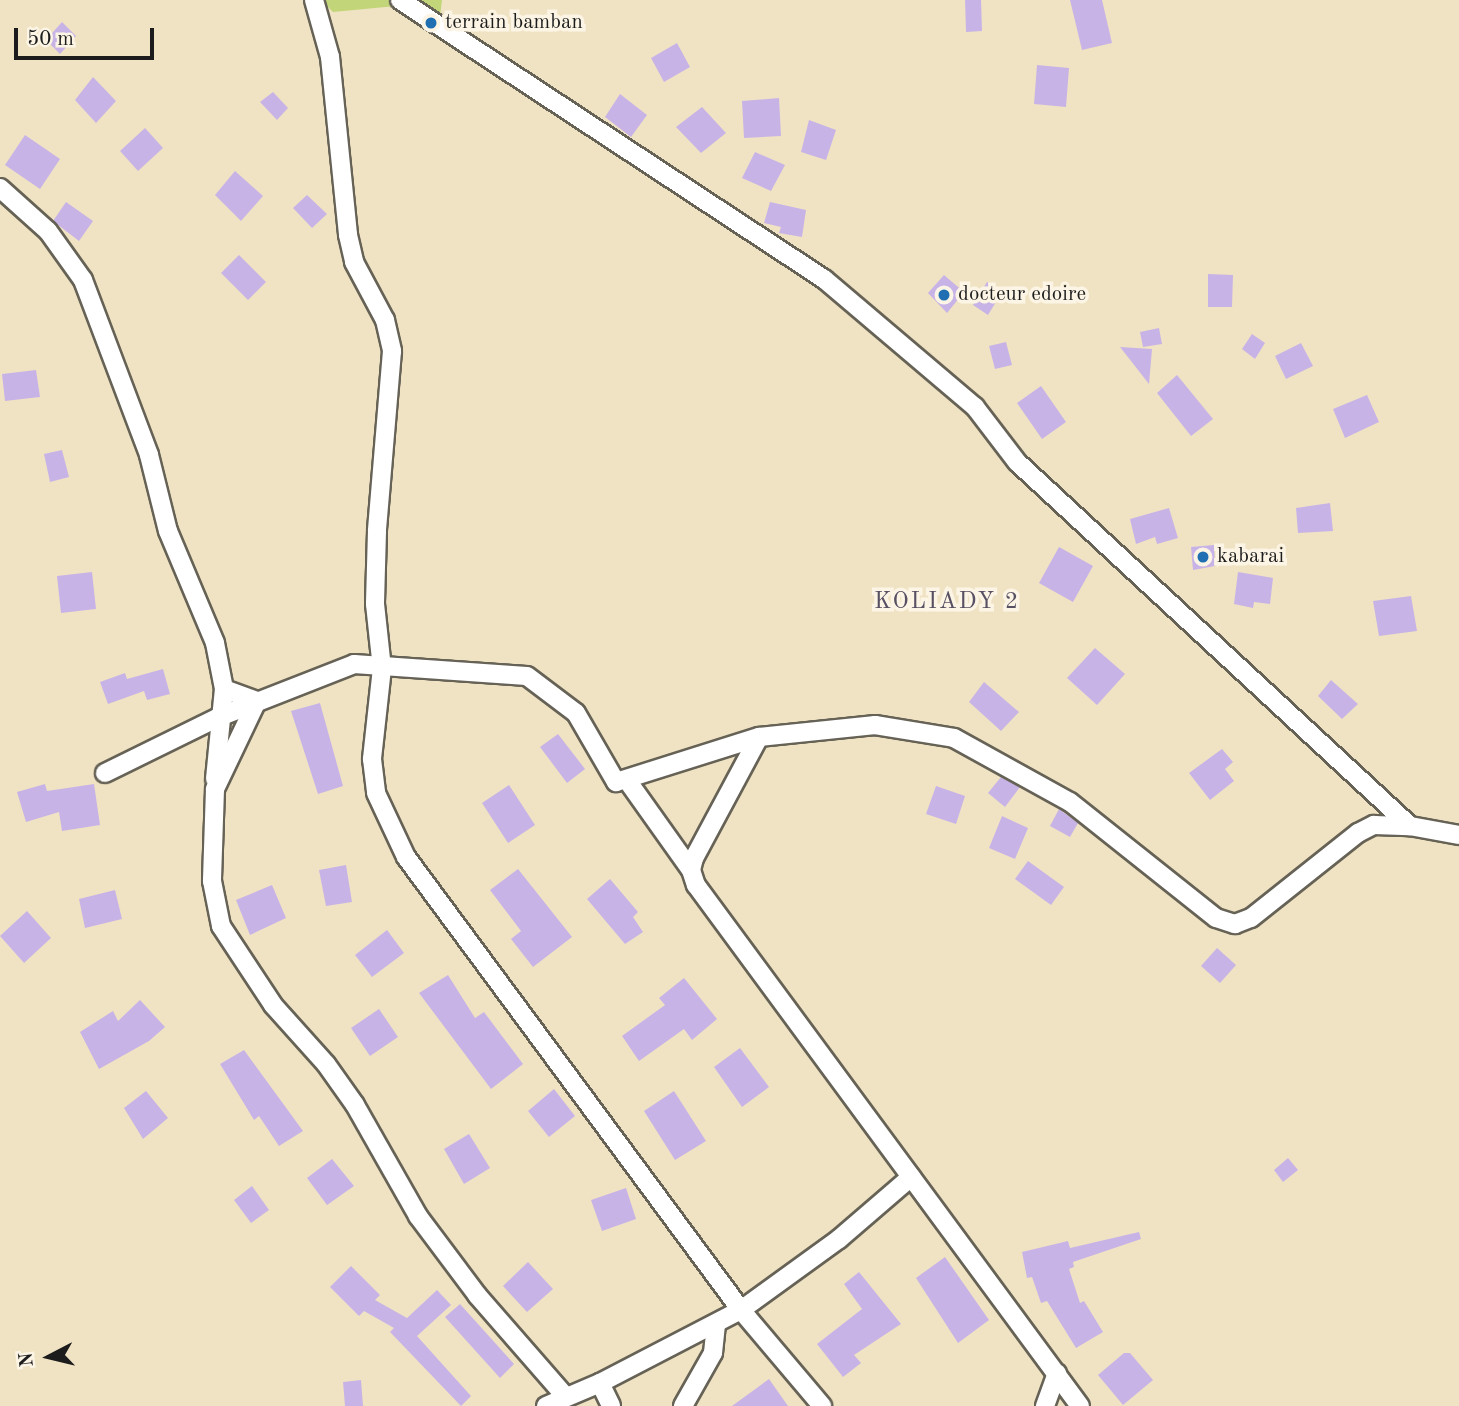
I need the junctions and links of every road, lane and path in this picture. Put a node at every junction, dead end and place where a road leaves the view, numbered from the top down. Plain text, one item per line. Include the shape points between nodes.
1 (314, 0) edge
2 (400, 0) edge
3 (0, 188) edge
4 (382, 668) junction
5 (224, 689) junction
6 (257, 701) junction
7 (219, 717) junction
8 (759, 737) junction
9 (105, 772) dead end
10 (627, 780) junction
11 (215, 789) junction
12 (1410, 826) junction
13 (1459, 835) edge
14 (691, 870) junction
15 (911, 1177) junction
16 (741, 1310) junction
17 (716, 1325) junction
18 (1057, 1373) junction
19 (600, 1383) junction
20 (565, 1396) junction
21 (546, 1406) edge
22 (611, 1406) edge
23 (683, 1406) edge
24 (822, 1406) edge
25 (1045, 1406) edge
26 (1080, 1406) edge

1 - 4 street via 330,57 348,235 354,262 385,320 392,351 377,531 375,604
2 - 12 street via 824,279 975,407 1017,462
3 - 5 street via 48,231 83,280 149,455 168,531 215,643
4 - 6 street via 341,667
4 - 10 street via 527,676 576,713 601,750 612,779
4 - 16 street via 372,769 389,829 405,857
5 - 6 street
5 - 7 street
6 - 7 street
6 - 11 street
7 - 9 street
7 - 11 street
8 - 10 street
8 - 12 street via 875,725 954,738 1070,802 1216,918 1235,924 1251,918 1358,833 1374,825
8 - 14 street
10 - 14 street
11 - 20 street via 211,836 216,909 238,957 355,1105 418,1216 477,1295
12 - 13 street
14 - 15 street via 696,885
15 - 16 street via 839,1239
15 - 18 street
16 - 17 street
16 - 24 street
17 - 19 street
17 - 23 street via 713,1353
18 - 25 street
18 - 26 street
19 - 20 street
19 - 22 street
20 - 21 street

